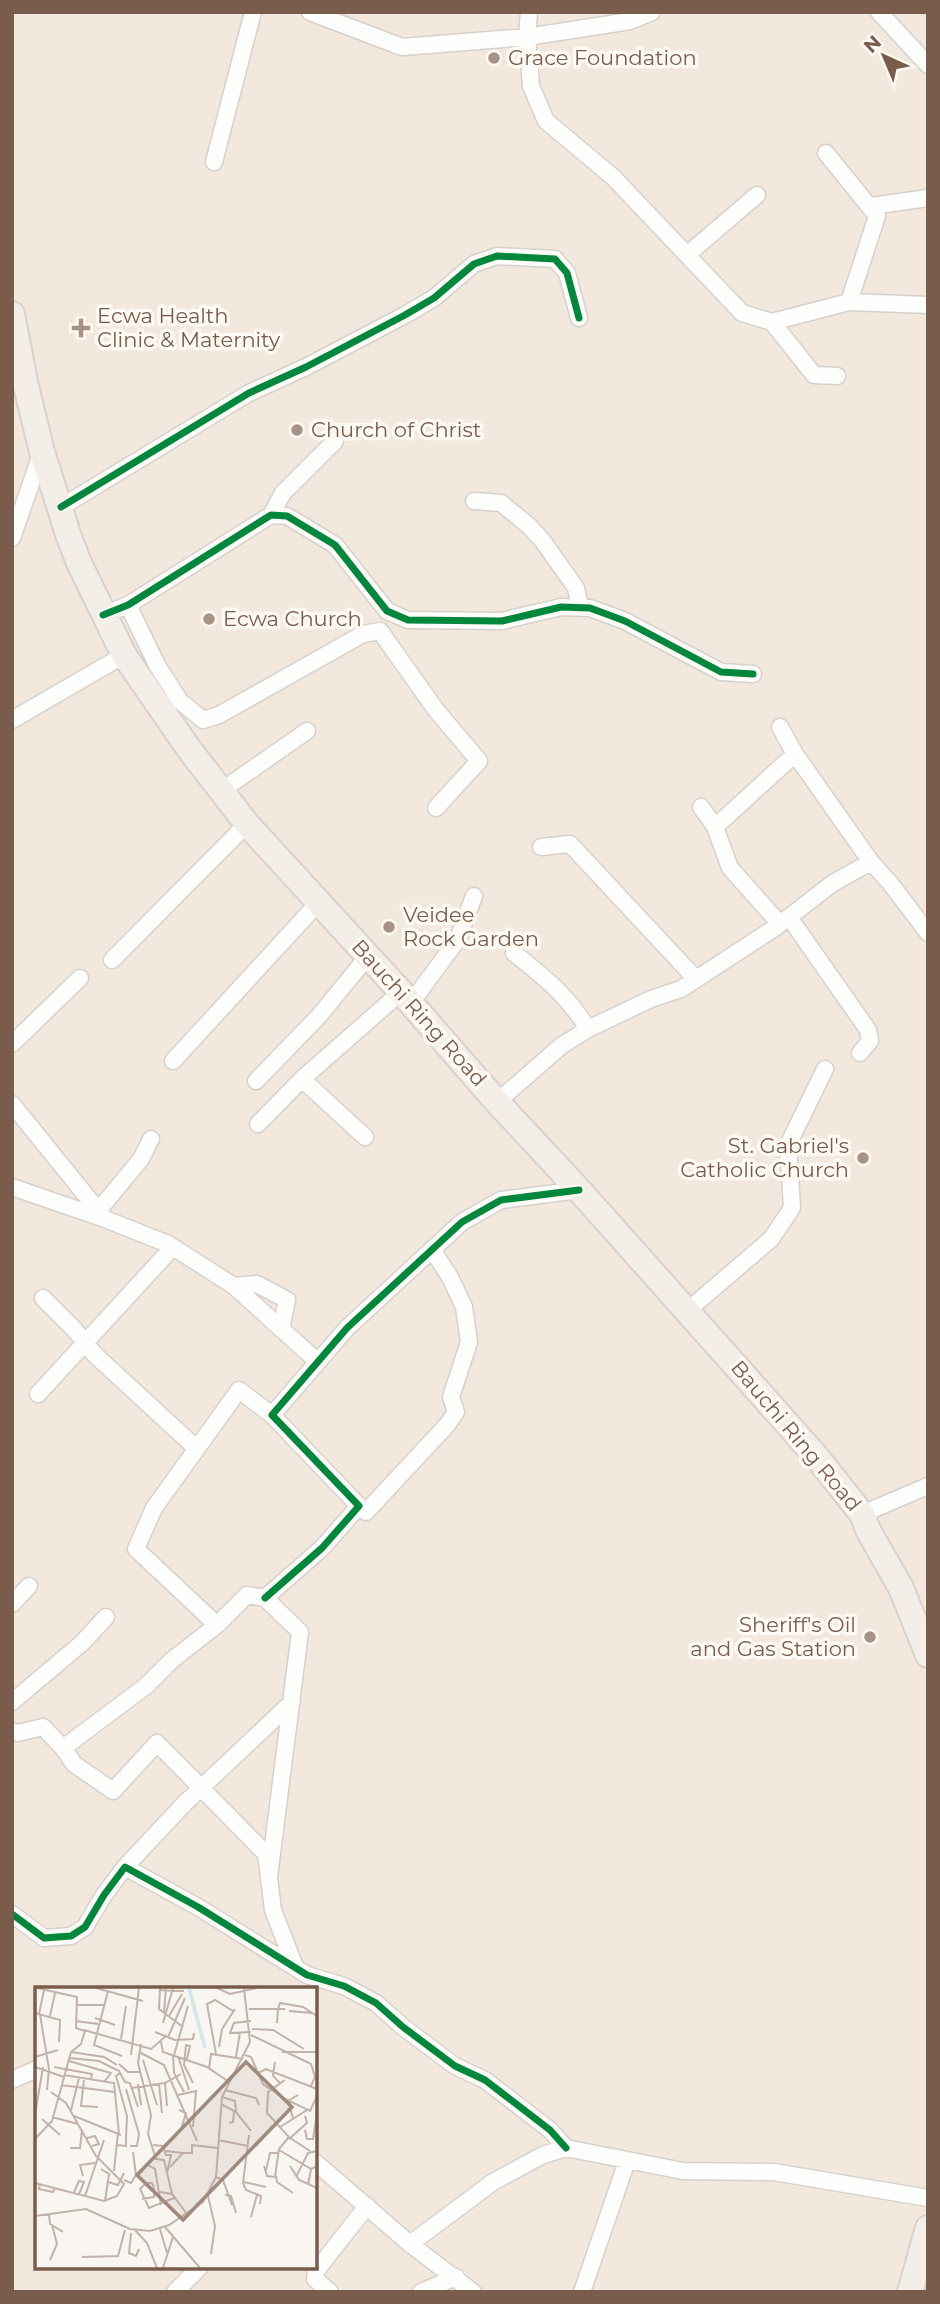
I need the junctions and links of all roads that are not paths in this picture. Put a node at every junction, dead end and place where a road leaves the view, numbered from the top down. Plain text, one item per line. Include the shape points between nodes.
1 (253, 12) edge
2 (310, 12) edge
3 (529, 12) edge
4 (652, 12) edge
5 (878, 12) edge
6 (527, 37) junction
7 (928, 65) edge
8 (826, 153) dead end
9 (214, 162) dead end
10 (757, 195) dead end
11 (928, 198) edge
12 (871, 206) junction
13 (688, 254) junction
14 (849, 302) junction
15 (928, 305) edge
16 (12, 314) edge
17 (579, 318) dead end
18 (772, 322) junction
19 (838, 376) dead end
20 (19, 384) edge
21 (335, 441) dead end
22 (42, 452) junction
23 (474, 501) dead end
24 (61, 508) junction
25 (271, 515) junction
26 (12, 538) edge
27 (128, 605) junction
28 (580, 607) junction
29 (103, 615) junction
30 (124, 654) junction
31 (753, 674) dead end
32 (12, 720) edge
33 (780, 727) dead end
34 (307, 731) dead end
35 (794, 754) junction
36 (221, 791) junction
37 (701, 807) dead end
38 (436, 808) dead end
39 (247, 824) junction
40 (715, 827) junction
41 (541, 847) dead end
42 (871, 862) junction
43 (474, 896) dead end
44 (319, 902) junction
45 (784, 920) junction
46 (928, 933) edge
47 (514, 953) dead end
48 (368, 956) junction
49 (112, 960) dead end
50 (80, 978) dead end
51 (696, 979) junction
52 (406, 997) junction
53 (589, 1029) junction
54 (12, 1044) edge
55 (859, 1054) dead end
56 (173, 1061) dead end
57 (825, 1069) dead end
58 (302, 1079) junction
59 (256, 1081) dead end
60 (497, 1102) junction
61 (12, 1104) edge
62 (258, 1124) dead end
63 (365, 1137) dead end
64 (151, 1139) dead end
65 (12, 1187) edge
66 (579, 1190) junction
67 (101, 1215) junction
68 (173, 1247) junction
69 (433, 1251) junction
70 (234, 1286) junction
71 (43, 1298) dead end
72 (687, 1311) junction
73 (281, 1329) junction
74 (86, 1343) junction
75 (318, 1362) junction
76 (38, 1394) dead end
77 (272, 1415) junction
78 (196, 1448) junction
79 (928, 1486) edge
80 (359, 1506) junction
81 (862, 1514) junction
82 (29, 1586) dead end
83 (265, 1598) junction
84 (12, 1604) edge
85 (106, 1617) dead end
86 (217, 1625) junction
87 (928, 1655) edge
88 (12, 1702) edge
89 (292, 1702) junction
90 (12, 1731) edge
91 (63, 1748) junction
92 (201, 1788) junction
93 (125, 1867) junction
94 (269, 1877) junction
95 (12, 1914) edge
96 (295, 1967) junction
97 (35, 2070) edge
98 (12, 2080) edge
99 (566, 2148) junction
100 (627, 2161) junction
101 (317, 2164) edge
102 (928, 2199) edge
103 (367, 2206) junction
104 (928, 2228) edge
105 (410, 2244) junction
106 (317, 2264) edge
107 (198, 2269) edge
108 (313, 2269) edge
109 (456, 2277) junction
110 (175, 2292) edge
111 (330, 2292) edge
112 (421, 2292) edge
113 (473, 2292) edge
114 (582, 2292) edge
115 (910, 2292) edge

1 - 9 street
2 - 6 street via 402,47
3 - 6 street
4 - 6 street via 630,21
5 - 7 street
6 - 13 street via 531,86 546,121 613,177
8 - 12 street
10 - 13 street
11 - 12 street
12 - 14 street via 877,216
13 - 18 street via 742,313
14 - 15 street
14 - 18 street
16 - 20 main road, Bauchi Ring Road
17 - 24 street via 567,273 555,259 497,256 474,264 405,315 249,393
18 - 19 street via 814,375
20 - 22 main road, Bauchi Ring Road
21 - 25 street via 283,493
22 - 24 main road, Bauchi Ring Road
22 - 26 street
23 - 28 street via 501,503 529,526 576,588
24 - 29 main road, Bauchi Ring Road
25 - 27 street
25 - 28 street via 287,516 335,545 387,611 408,620 502,621
27 - 29 street
27 - 38 street via 174,692 203,720 363,634 380,631 479,761
28 - 31 street via 625,621 721,673
29 - 30 main road, Bauchi Ring Road
30 - 32 street
30 - 36 main road, Bauchi Ring Road
33 - 35 street
34 - 36 street
35 - 40 street
35 - 42 street
36 - 39 main road, Bauchi Ring Road
37 - 40 street
39 - 44 main road, Bauchi Ring Road
39 - 49 street
40 - 45 street via 730,868
41 - 51 street via 570,844
42 - 45 street via 832,883
42 - 46 street
43 - 52 street via 458,939
44 - 48 main road, Bauchi Ring Road
44 - 56 street
45 - 51 street
45 - 55 street via 868,1030 870,1041
47 - 53 street via 575,1006
48 - 52 main road, Bauchi Ring Road
48 - 59 street
50 - 54 street
51 - 53 street
52 - 58 street
52 - 60 main road, Bauchi Ring Road
53 - 60 street via 561,1046
57 - 72 street via 788,1145 792,1208 771,1239
58 - 62 street
58 - 63 street
60 - 66 main road, Bauchi Ring Road
61 - 67 street
64 - 67 street
65 - 67 street
66 - 69 street via 501,1200 463,1223
66 - 72 main road, Bauchi Ring Road
67 - 68 street
68 - 70 street
68 - 74 street
69 - 75 street via 347,1328
69 - 80 street via 464,1307 470,1342 452,1397 456,1412 366,1512
70 - 73 street
70 - 73 street via 257,1284 287,1300
71 - 74 street
72 - 81 main road, Bauchi Ring Road
73 - 75 street
74 - 76 street
74 - 78 street
75 - 77 street
77 - 78 street via 239,1390
77 - 80 street
78 - 86 street via 154,1508 136,1549
79 - 81 street
80 - 83 street via 322,1548
81 - 87 main road, Bauchi Ring Road via 901,1588
82 - 84 street
83 - 86 street via 247,1595
83 - 89 street via 300,1632
85 - 88 street
86 - 91 street
89 - 92 street
89 - 94 street
90 - 91 street via 43,1727
91 - 92 street via 74,1764 113,1791 157,1742
92 - 93 street
92 - 94 street via 266,1854
93 - 95 street via 85,1927 71,1936 44,1938
93 - 96 street
94 - 96 street via 273,1910
96 - 99 street via 376,2003 455,2066 485,2080 539,2121
97 - 98 street
99 - 100 street
99 - 105 street via 493,2182
100 - 102 street via 683,2171 774,2172
100 - 114 street
101 - 103 street
103 - 105 street
103 - 106 street
104 - 115 main road
105 - 109 street
107 - 110 street
108 - 111 street via 315,2279
109 - 112 street
109 - 113 street

